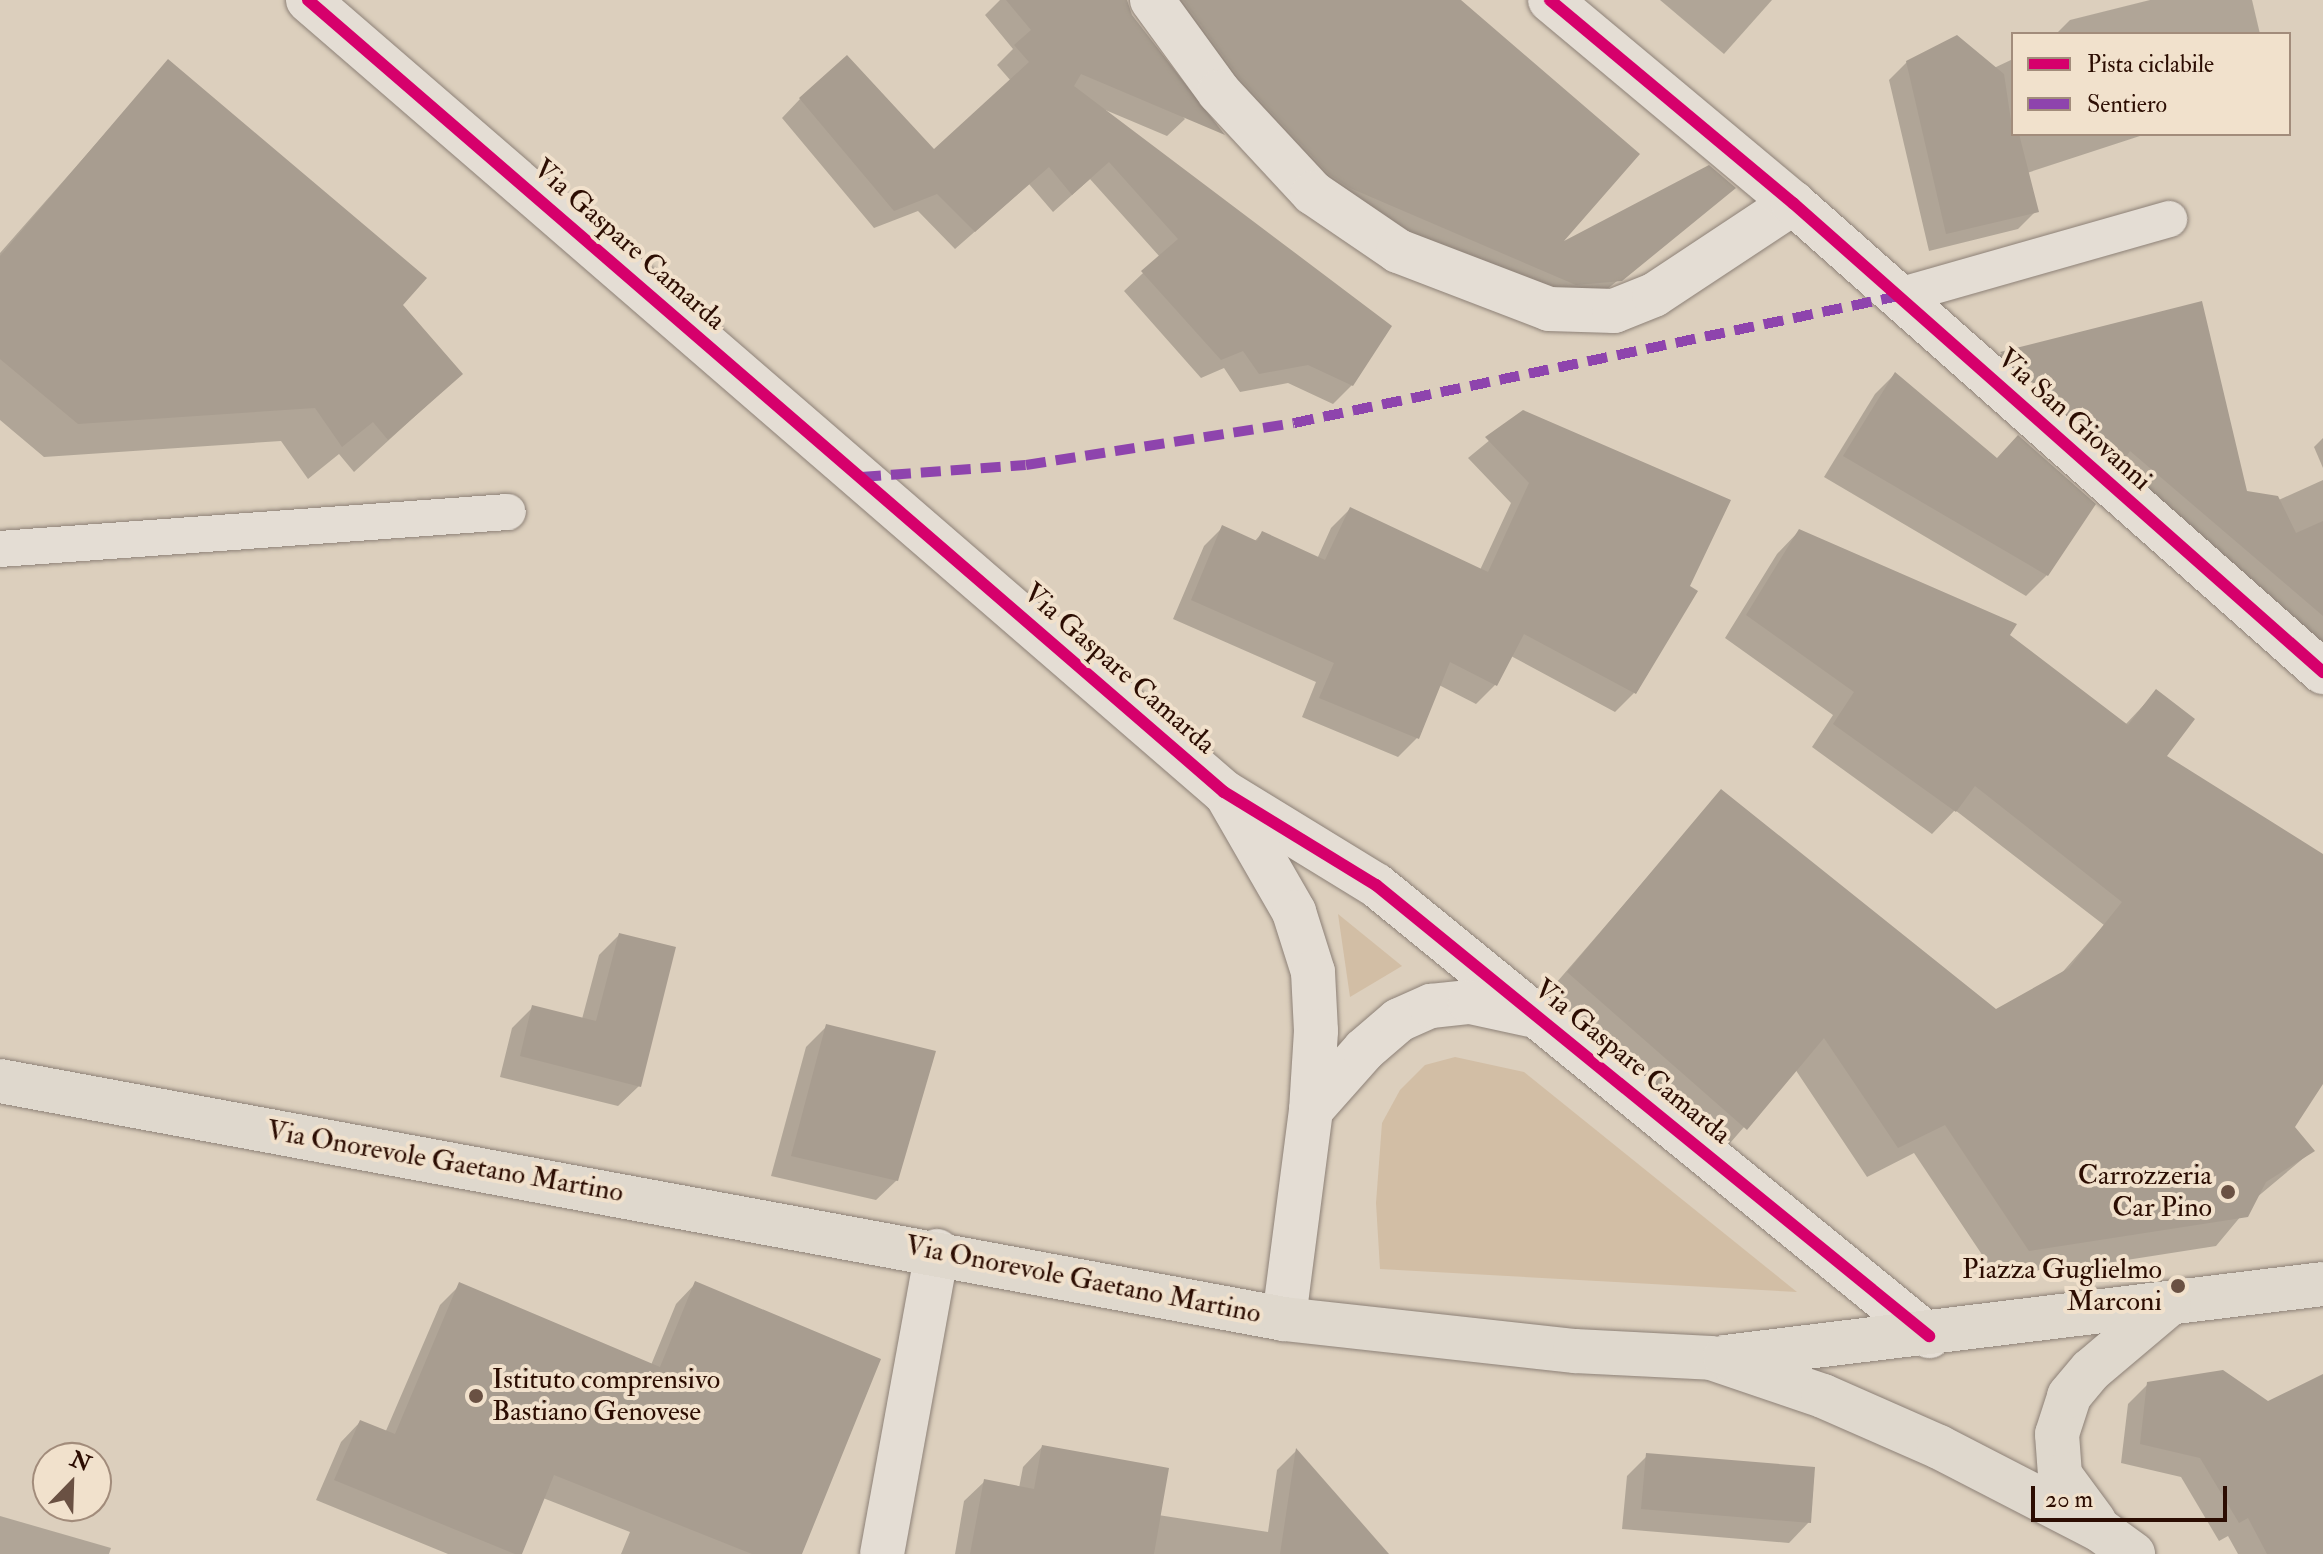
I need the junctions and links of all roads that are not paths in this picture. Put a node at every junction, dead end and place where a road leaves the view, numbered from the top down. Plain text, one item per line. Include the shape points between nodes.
1 (308, 0) edge
2 (1152, 0) edge
3 (1550, 0) edge
4 (1793, 203) junction
5 (2169, 219) dead end
6 (1899, 296) junction
7 (508, 512) dead end
8 (0, 549) edge
9 (2323, 672) edge
10 (1224, 792) junction
11 (1536, 1016) junction
12 (0, 1081) edge
13 (1311, 1110) junction
14 (937, 1251) junction
15 (2319, 1292) edge
16 (2169, 1304) junction
17 (1284, 1319) junction
18 (1929, 1336) junction
19 (1711, 1358) junction
20 (2116, 1542) edge
21 (882, 1554) edge

1 - 10 street, Via Gaspare Camarda
2 - 4 street via 1219,92 1313,193 1398,251 1549,309 1614,311 1654,295
3 - 4 street, Via San Giovanni
4 - 6 street, Via San Giovanni
5 - 6 lane
6 - 9 street, Via San Giovanni
7 - 8 lane
10 - 11 street, Via Gaspare Camarda via 1376,885
10 - 13 street, Via Gaspare Camarda via 1294,912 1313,972
11 - 13 street, Via Gaspare Camarda via 1470,1002 1431,1006 1399,1020 1364,1050
11 - 18 street, Via Gaspare Camarda
12 - 14 main road, Via Onorevole Gaetano Martino
13 - 17 street, Via Gaspare Camarda
14 - 17 main road, Via Onorevole Gaetano Martino
14 - 21 street
15 - 16 main road
16 - 18 main road
16 - 20 main road via 2091,1370 2069,1396 2057,1434 2060,1475
17 - 19 main road, Via Onorevole Gaetano Martino via 1575,1351
18 - 19 main road
19 - 20 main road, Via Onorevole Gaetano Martino via 1838,1402

